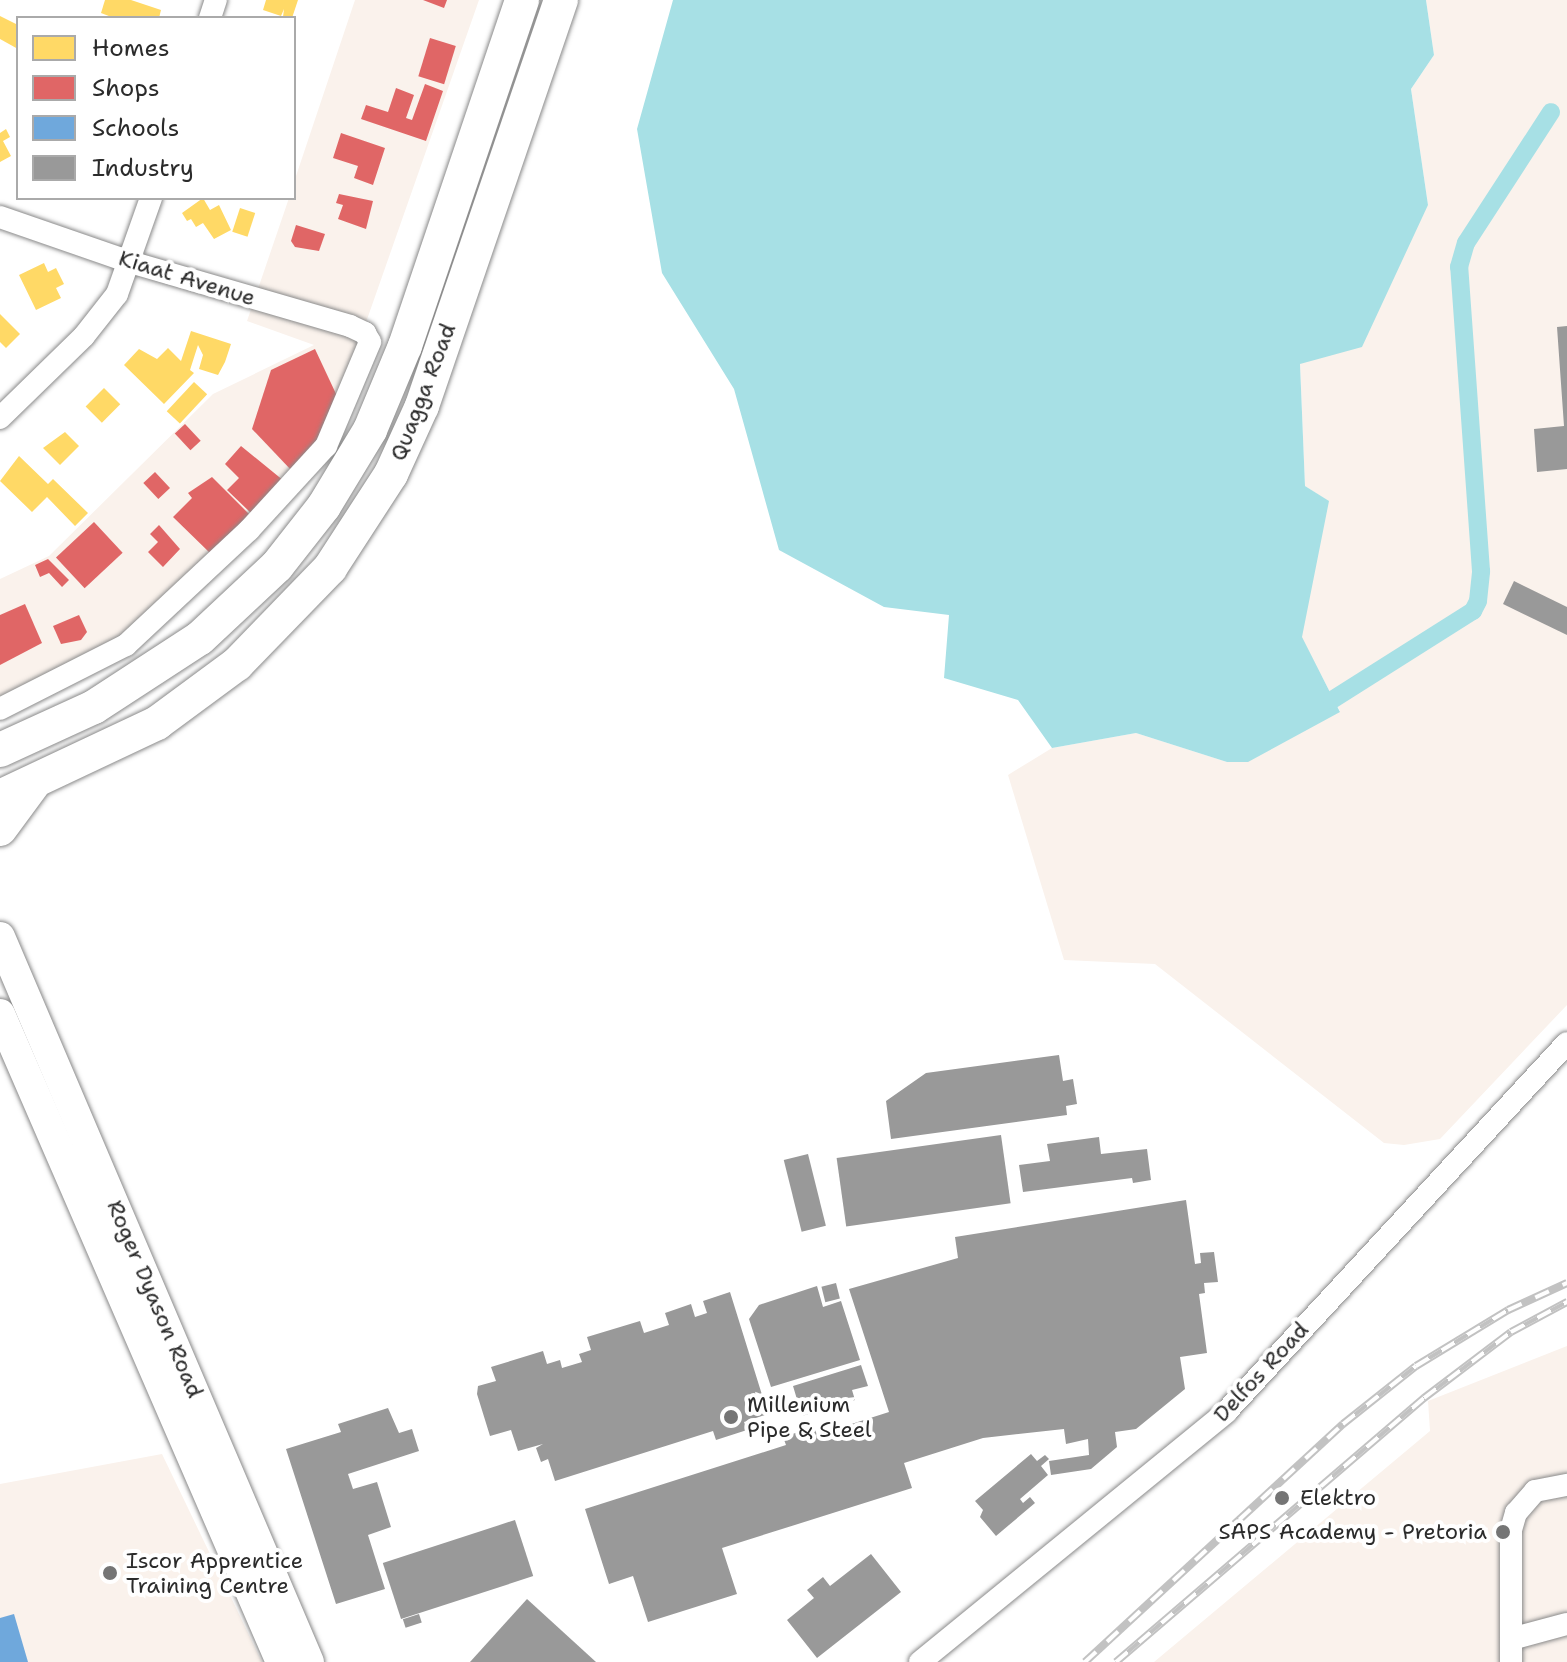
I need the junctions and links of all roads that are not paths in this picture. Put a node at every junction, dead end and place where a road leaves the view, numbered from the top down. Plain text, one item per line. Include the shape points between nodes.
1 (522, 0) edge
2 (561, 0) edge
3 (150, 200) edge
4 (0, 217) edge
5 (130, 262) junction
6 (0, 418) edge
7 (0, 709) edge
8 (0, 750) edge
9 (33, 784) junction
10 (0, 797) edge
11 (0, 829) edge
12 (0, 937) edge
13 (0, 1014) edge
14 (1567, 1043) edge
15 (1567, 1485) edge
16 (1567, 1624) edge
17 (1511, 1639) junction
18 (281, 1662) edge
19 (309, 1662) edge
20 (920, 1662) edge
21 (1511, 1662) edge

1 - 8 main road, Quagga Road via 405,346 370,430 324,506 277,566 200,638 94,707
2 - 9 main road, Quagga Road via 422,406 391,474 357,528 305,597 237,664 157,723
3 - 5 street
4 - 5 street, Kiaat Avenue
5 - 6 street via 117,294 84,336
5 - 7 street, Kiaat Avenue via 350,326 370,342 326,446 249,530 126,645
9 - 10 main road, Quagga Road
9 - 11 main road
12 - 19 main road, Roger Dyason Road
13 - 18 main road, Roger Dyason Road
14 - 20 street, Delfos Road via 1216,1421
15 - 17 street via 1535,1491 1516,1513 1511,1530
16 - 17 street
17 - 21 street

